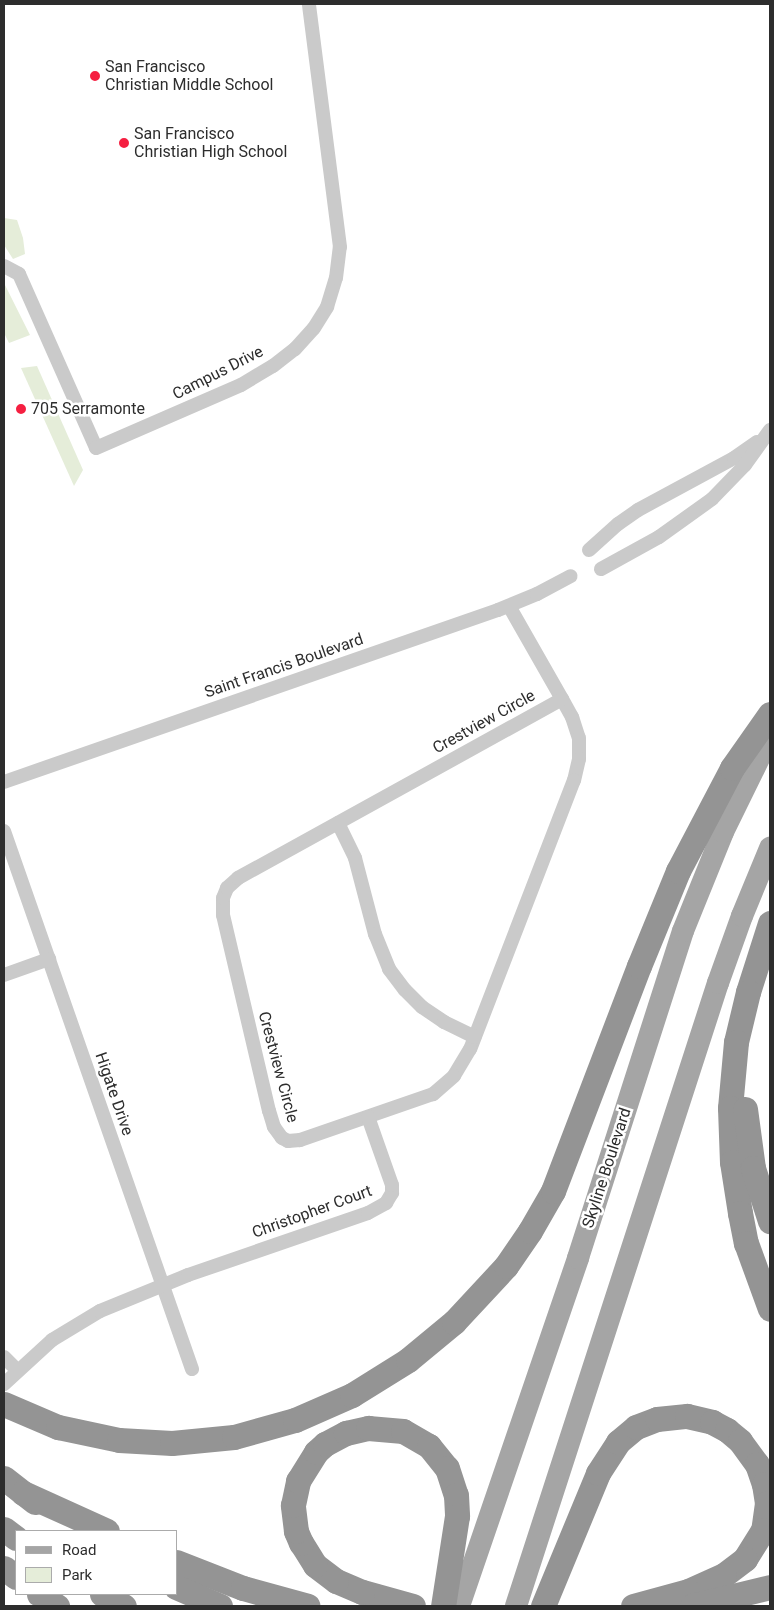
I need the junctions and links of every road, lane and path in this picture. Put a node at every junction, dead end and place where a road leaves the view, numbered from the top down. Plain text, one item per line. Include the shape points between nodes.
1 (309, 4) edge
2 (4, 266) edge
3 (770, 429) edge
4 (590, 550) dead end
5 (601, 568) dead end
6 (571, 576) dead end
7 (509, 606) junction
8 (562, 699) junction
9 (770, 714) edge
10 (770, 736) edge
11 (4, 782) edge
12 (338, 823) junction
13 (4, 830) edge
14 (770, 848) edge
15 (770, 923) edge
16 (49, 959) junction
17 (4, 975) edge
18 (752, 977) junction
19 (475, 1037) junction
20 (368, 1117) junction
21 (770, 1221) edge
22 (163, 1286) junction
23 (770, 1309) edge
24 (4, 1356) edge
25 (192, 1369) dead end
26 (17, 1370) junction
27 (4, 1384) edge
28 (4, 1404) edge
29 (13, 1485) edge
30 (4, 1529) edge
31 (75, 1530) edge
32 (105, 1530) edge
33 (15, 1537) edge
34 (178, 1563) edge
35 (4, 1568) edge
36 (15, 1576) edge
37 (770, 1586) edge
38 (178, 1588) edge
39 (40, 1595) edge
40 (104, 1595) edge
41 (57, 1606) edge
42 (124, 1606) edge
43 (220, 1606) edge
44 (308, 1606) edge
45 (413, 1606) edge
46 (442, 1606) edge
47 (460, 1606) edge
48 (516, 1606) edge
49 (542, 1606) edge
50 (633, 1606) edge
51 (692, 1606) edge

1 - 2 street, Campus Drive via 340,247 336,278 326,306 314,328 295,349 241,385 96,448 19,274
3 - 4 street via 734,458 618,524
3 - 5 street via 745,465 712,499 659,537
6 - 7 street, Saint Francis Boulevard
7 - 8 street, Crestview Circle
7 - 11 street, Saint Francis Boulevard
8 - 12 street, Crestview Circle
8 - 19 street, Crestview Circle via 579,738 577,769
9 - 28 highway via 732,768 678,872 553,1191 510,1261 464,1313 422,1350 367,1386 304,1416 255,1432 197,1442 140,1442 58,1427
10 - 47 main road, Skyline Boulevard via 723,832 683,931 576,1266
12 - 19 street via 355,858 374,934 389,969 422,1007
12 - 20 street, Crestview Circle via 234,881 224,893 222,909 269,1111 278,1134 294,1141
13 - 16 street, Higate Drive
14 - 48 main road via 718,983
15 - 18 highway
16 - 17 street
16 - 22 street, Higate Drive
18 - 21 highway via 745,1059 746,1116 753,1168
18 - 23 highway via 733,1058 731,1142 743,1228
19 - 20 street, Crestview Circle via 460,1068 441,1089
20 - 22 street, Christopher Court via 392,1185 392,1194 386,1203 368,1213
22 - 25 street, Higate Drive
22 - 26 street via 76,1325
24 - 26 street
26 - 27 street
29 - 31 highway
29 - 32 highway
30 - 33 highway
34 - 44 highway via 243,1588
35 - 36 highway
37 - 51 highway
38 - 43 highway
39 - 41 highway
40 - 42 highway
45 - 46 highway via 336,1581 315,1565 296,1531 293,1505 298,1481 316,1452 336,1438 368,1428 402,1431 429,1446 447,1468 456,1496 456,1529
49 - 50 highway via 601,1466 623,1437 650,1421 672,1416 704,1419 727,1430 752,1455 764,1484 766,1513 763,1530 739,1565 716,1580

